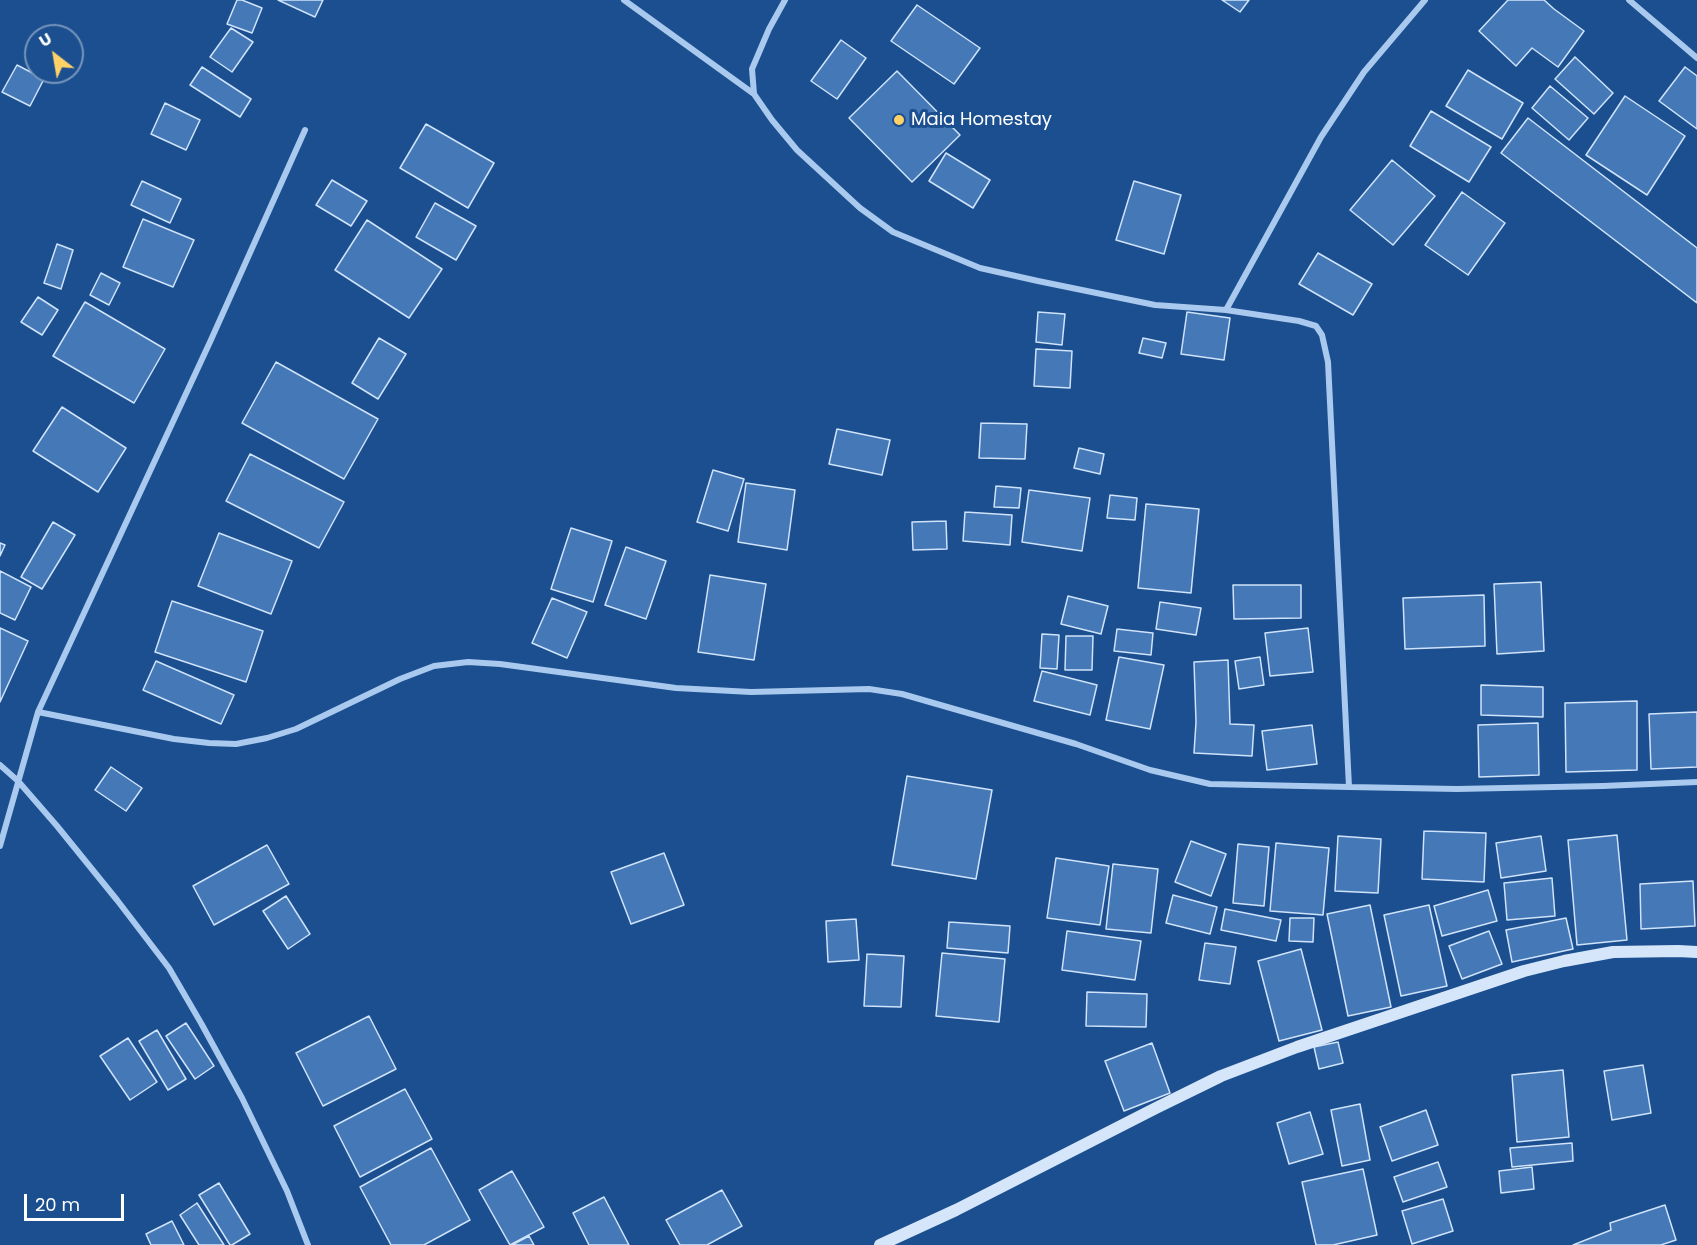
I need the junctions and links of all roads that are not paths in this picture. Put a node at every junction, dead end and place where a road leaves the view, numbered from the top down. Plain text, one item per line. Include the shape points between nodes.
1 (624, 0) edge
2 (785, 0) edge
3 (1425, 0) edge
4 (1629, 0) edge
5 (1697, 58) edge
6 (754, 94) junction
7 (305, 130) dead end
8 (1226, 310) junction
9 (38, 712) junction
10 (0, 765) edge
11 (18, 781) junction
12 (1697, 782) edge
13 (1349, 787) junction
14 (0, 846) edge
15 (1697, 952) edge
16 (308, 1245) edge
17 (880, 1245) edge

1 - 6 street
2 - 6 street via 752,69
3 - 8 street via 1364,72 1321,137
4 - 5 street
6 - 8 street via 797,150 860,208 893,232 980,268 1155,305
7 - 9 street
8 - 13 street via 1299,321 1316,327 1322,335 1328,362
9 - 11 street
9 - 13 street via 174,739 236,744 296,729 399,678 434,666 468,662 676,688 751,692 869,689 902,694 1076,744 1150,770 1210,784
10 - 11 street
11 - 14 street
11 - 16 street via 169,968 242,1098
12 - 13 street via 1457,789
15 - 17 street via 1612,952 1564,961 1297,1047 1221,1076

